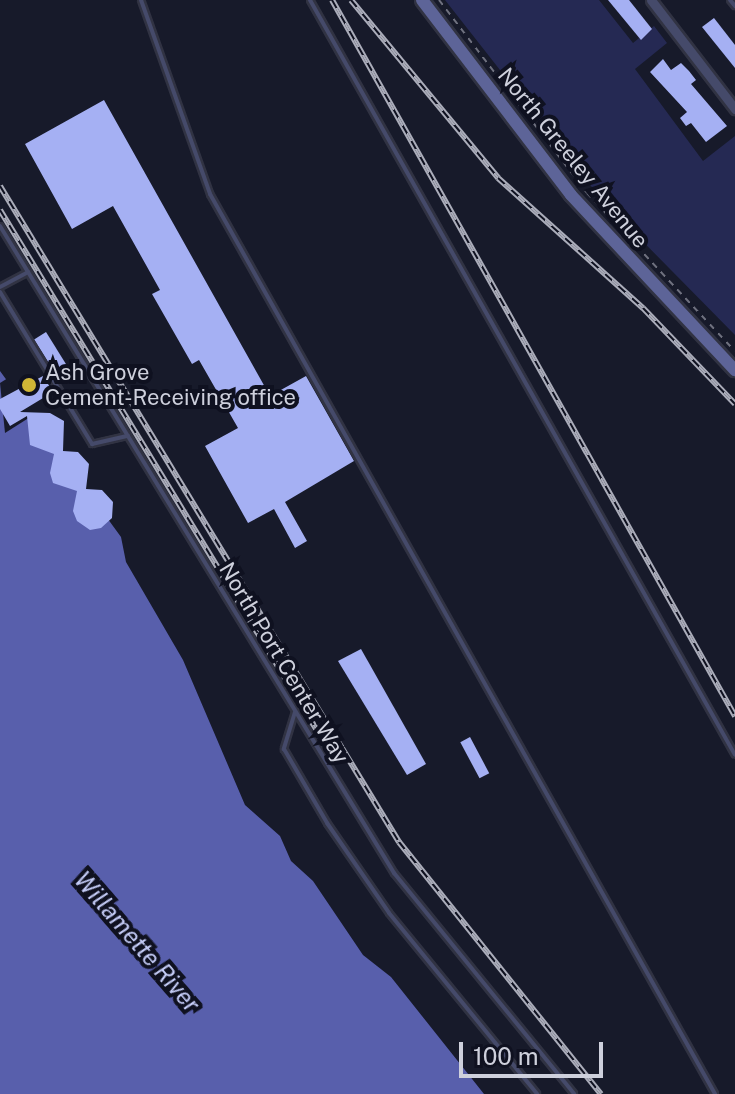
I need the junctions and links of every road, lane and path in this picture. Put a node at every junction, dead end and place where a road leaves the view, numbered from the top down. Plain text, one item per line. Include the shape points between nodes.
1 (141, 0) edge
2 (310, 0) edge
3 (422, 0) edge
4 (439, 0) edge
5 (651, 0) edge
6 (730, 0) edge
7 (735, 6) edge
8 (735, 109) edge
9 (0, 226) edge
10 (28, 272) junction
11 (0, 289) edge
12 (735, 351) edge
13 (735, 370) edge
14 (128, 436) junction
15 (295, 711) junction
16 (735, 755) edge
17 (537, 1094) edge
18 (574, 1094) edge
19 (715, 1094) edge

1 - 19 lane via 210,194
2 - 16 lane
3 - 13 main road, North Greeley Avenue via 571,195
4 - 12 path via 587,193
5 - 8 street
6 - 7 lane
9 - 10 lane, North Port Center Way
10 - 11 lane
10 - 14 lane, North Port Center Way
11 - 14 lane via 92,444
14 - 15 lane, North Port Center Way
15 - 17 lane via 283,738 285,754 335,835 389,913
15 - 18 lane, North Port Center Way via 402,884

